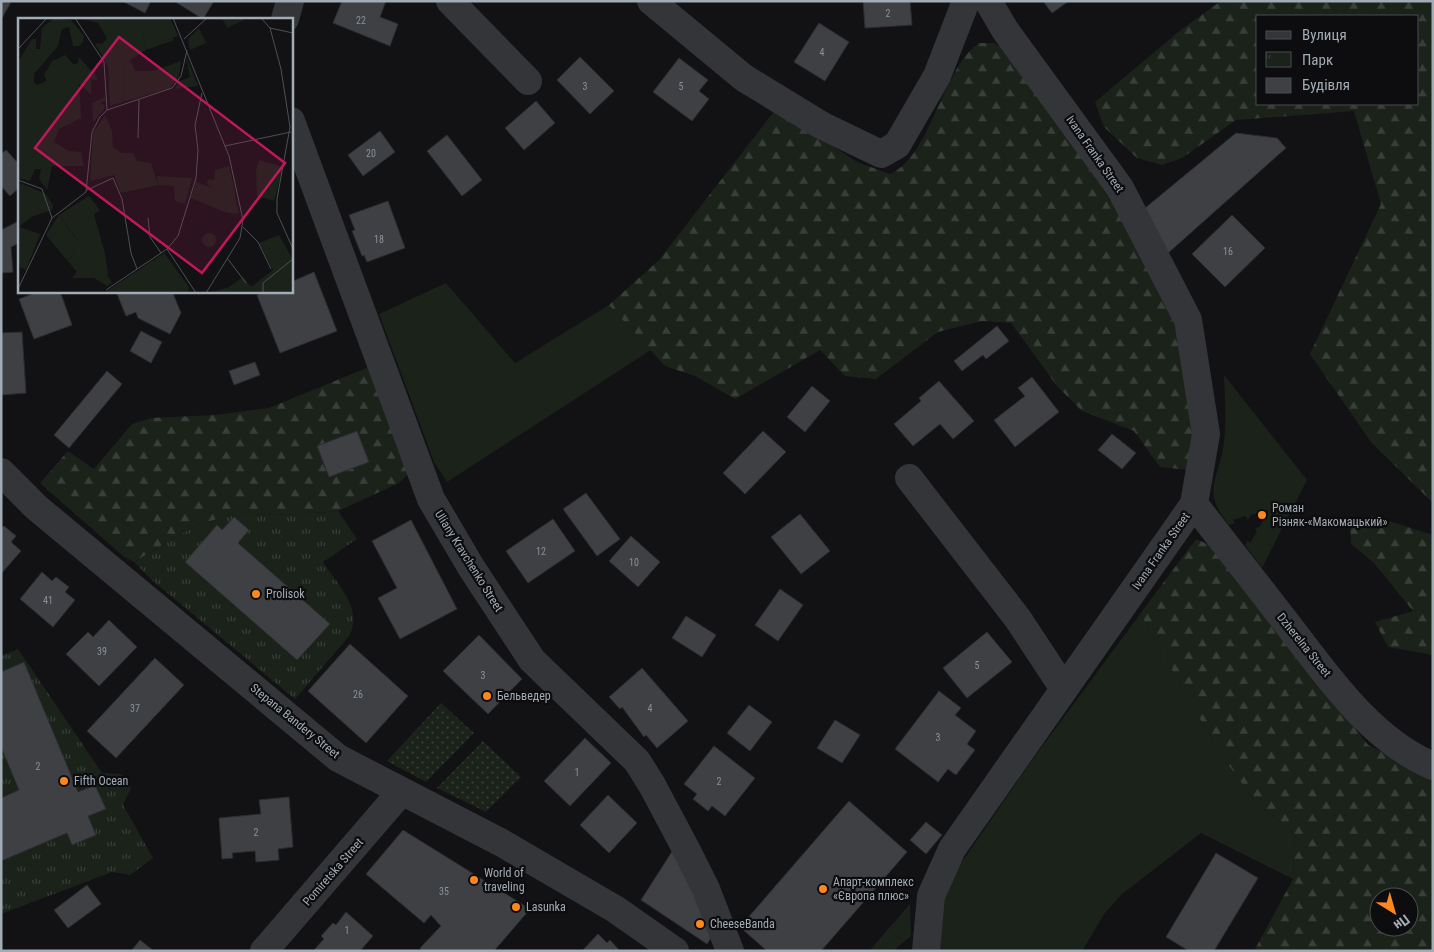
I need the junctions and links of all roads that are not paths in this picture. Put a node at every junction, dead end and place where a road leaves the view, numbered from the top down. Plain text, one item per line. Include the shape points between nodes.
1 (290, 1) edge
2 (450, 1) edge
3 (652, 1) edge
4 (966, 1) edge
5 (988, 1) edge
6 (285, 18) edge
7 (528, 81) dead end
8 (292, 124) edge
9 (1, 472) edge
10 (909, 478) dead end
11 (1194, 504) junction
12 (1064, 689) junction
13 (1433, 766) edge
14 (401, 792) junction
15 (264, 951) edge
16 (675, 951) edge
17 (730, 951) edge
18 (926, 951) edge

1 - 6 street
2 - 7 street
3 - 4 street via 744,78 821,125 881,154 897,145 937,76
5 - 11 street, Ivana Franka Street via 1005,30 1120,188 1188,320 1206,434
8 - 17 street, Uliany Kravchenko Street via 431,499 532,660 636,761 652,785 706,889
9 - 14 street, Stepana Bandery Street via 36,507 338,758
10 - 12 street via 1018,619
11 - 12 street, Ivana Franka Street
11 - 13 street, Dzherelna Street via 1319,665 1366,719 1410,757
12 - 18 street, Ivana Franka Street via 952,849 931,896
14 - 15 street, Pomiretska Street
14 - 16 street, Stepana Bandery Street via 518,852 615,909

